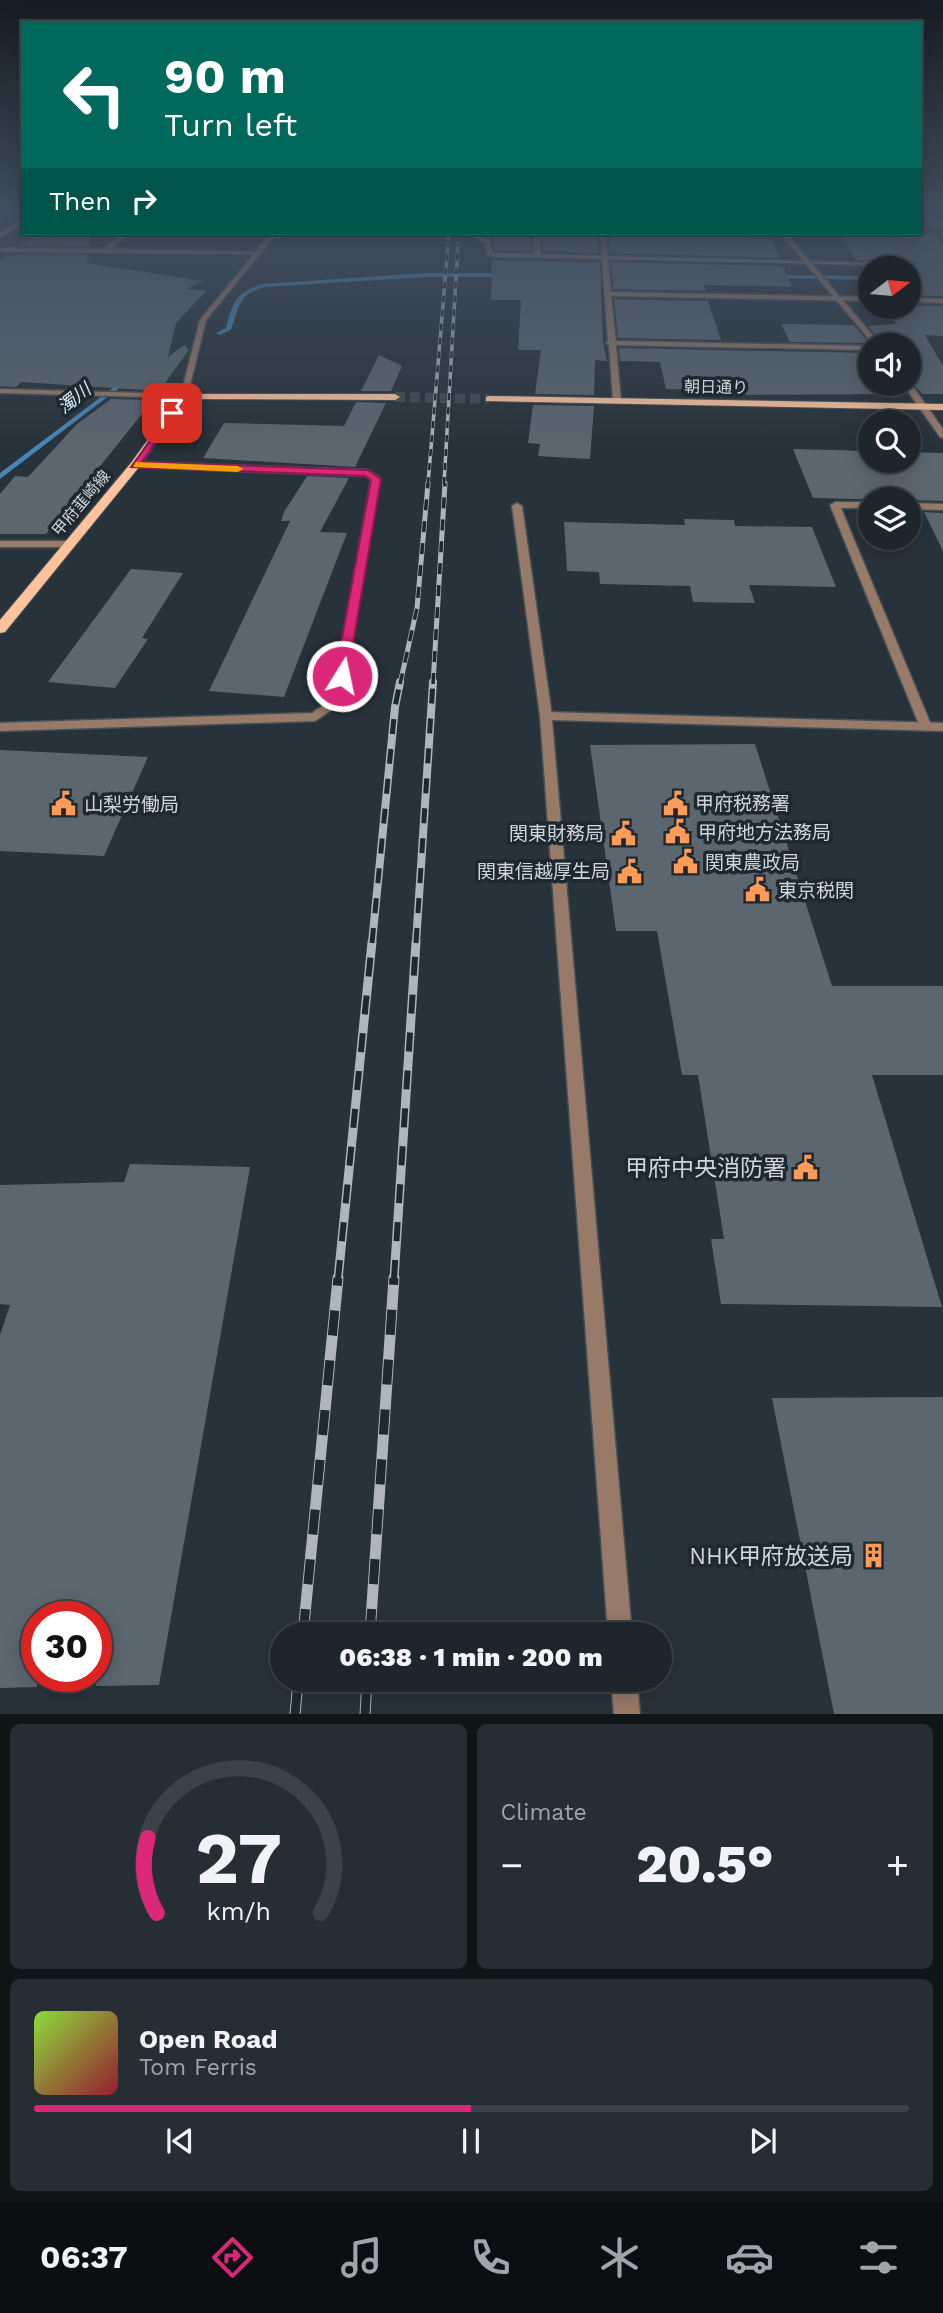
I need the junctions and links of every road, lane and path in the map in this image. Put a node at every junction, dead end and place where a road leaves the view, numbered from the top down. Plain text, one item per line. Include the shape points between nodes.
1 (228, 291) edge
2 (609, 291) edge
3 (832, 291) edge
4 (609, 294) junction
5 (839, 299) junction
6 (858, 299) edge
7 (921, 300) edge
8 (943, 301) edge
9 (868, 333) edge
10 (610, 343) junction
11 (858, 348) edge
12 (0, 391) edge
13 (184, 396) junction
14 (915, 396) edge
15 (395, 397) tunnel mouth
16 (489, 399) tunnel mouth
17 (617, 401) junction
18 (923, 407) junction
19 (943, 407) edge
20 (943, 435) edge
21 (135, 465) junction
22 (858, 505) edge
23 (517, 506) dead end
24 (921, 506) edge
25 (943, 507) edge
26 (0, 544) edge
27 (67, 544) junction
28 (0, 629) edge
29 (546, 716) junction
30 (0, 727) edge
31 (926, 727) junction
32 (943, 727) edge
33 (620, 1622) edge
34 (625, 1692) edge
35 (627, 1714) edge

1 - 13 street via 198,328
2 - 4 street
3 - 5 street
4 - 5 street
4 - 10 street
5 - 6 street
5 - 9 street
7 - 8 street
10 - 11 street
10 - 17 street
12 - 13 street
13 - 15 main road
13 - 21 main road, 甲府韮崎線
14 - 18 street
16 - 17 main road, 朝日通り
17 - 18 main road, 朝日通り
18 - 19 main road, 朝日通り
18 - 20 street
21 - 27 main road, 甲府韮崎線
21 - 30 street via 368,473 376,479 338,700 315,718
22 - 31 street via 835,505
23 - 29 street
24 - 25 street
26 - 27 street
27 - 28 main road, 甲府韮崎線
29 - 31 street
29 - 33 street
31 - 32 street
34 - 35 street

